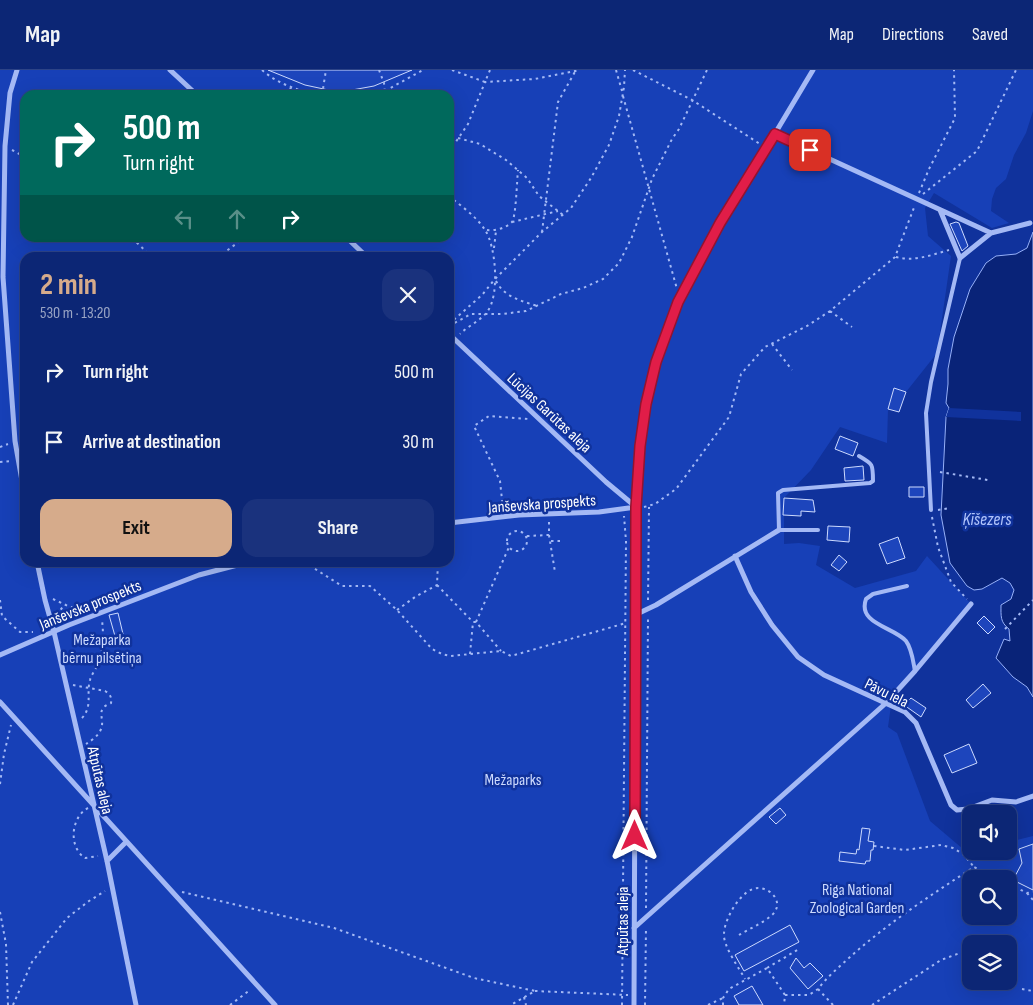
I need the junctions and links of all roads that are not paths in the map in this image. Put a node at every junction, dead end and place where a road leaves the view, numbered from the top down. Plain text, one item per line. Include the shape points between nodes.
1 (17, 70) edge
2 (170, 70) edge
3 (813, 70) edge
4 (192, 90) edge
5 (775, 134) junction
6 (940, 210) junction
7 (1030, 223) dead end
8 (991, 233) junction
9 (351, 242) edge
10 (362, 252) edge
11 (960, 258) junction
12 (454, 339) edge
13 (859, 456) dead end
14 (20, 470) edge
15 (636, 507) junction
16 (931, 510) road end
17 (454, 522) edge
18 (779, 530) junction
19 (818, 530) dead end
20 (735, 556) junction
21 (39, 567) edge
22 (229, 567) edge
23 (907, 586) dead end
24 (971, 604) road end
25 (636, 617) junction
26 (54, 632) junction
27 (0, 656) edge
28 (915, 672) junction
29 (0, 702) edge
30 (886, 702) junction
31 (1033, 796) edge
32 (95, 807) junction
33 (126, 842) junction
34 (107, 861) junction
35 (634, 928) junction
36 (136, 1005) edge
37 (275, 1005) edge
38 (634, 1005) edge

1 - 14 street via 10,93 5,146 3,277
2 - 4 street
3 - 5 street, Atpūtas aleja
5 - 6 street
5 - 15 street, Atpūtas aleja via 720,223 679,298 656,362 646,404
6 - 8 street
6 - 11 street
7 - 8 street
8 - 11 street
9 - 10 street
11 - 16 lane via 926,413
12 - 15 street, Lūcijas Garūtas aleja
13 - 18 lane via 873,466 870,483 780,491
15 - 17 street, Janševska prospekts
15 - 25 street, Atpūtas aleja
18 - 19 lane
18 - 20 street
20 - 25 street
20 - 30 street, Pāvu iela via 751,592 798,657 824,675
21 - 26 street, Atpūtas aleja
22 - 26 street, Janševska prospekts via 205,573
23 - 28 lane via 873,594 866,598 864,604 867,614 876,624 905,640
24 - 28 street
25 - 35 street, Atpūtas aleja
26 - 27 street, Janševska prospekts
26 - 32 street, Atpūtas aleja
28 - 30 street
29 - 32 street
30 - 31 street, Pāvu iela via 905,712 916,723 951,805 957,810 992,800 1016,802
30 - 35 street
32 - 33 street
32 - 34 street, Atpūtas aleja
33 - 34 street
33 - 37 street
34 - 36 street, Atpūtas aleja
35 - 38 street, Atpūtas aleja

